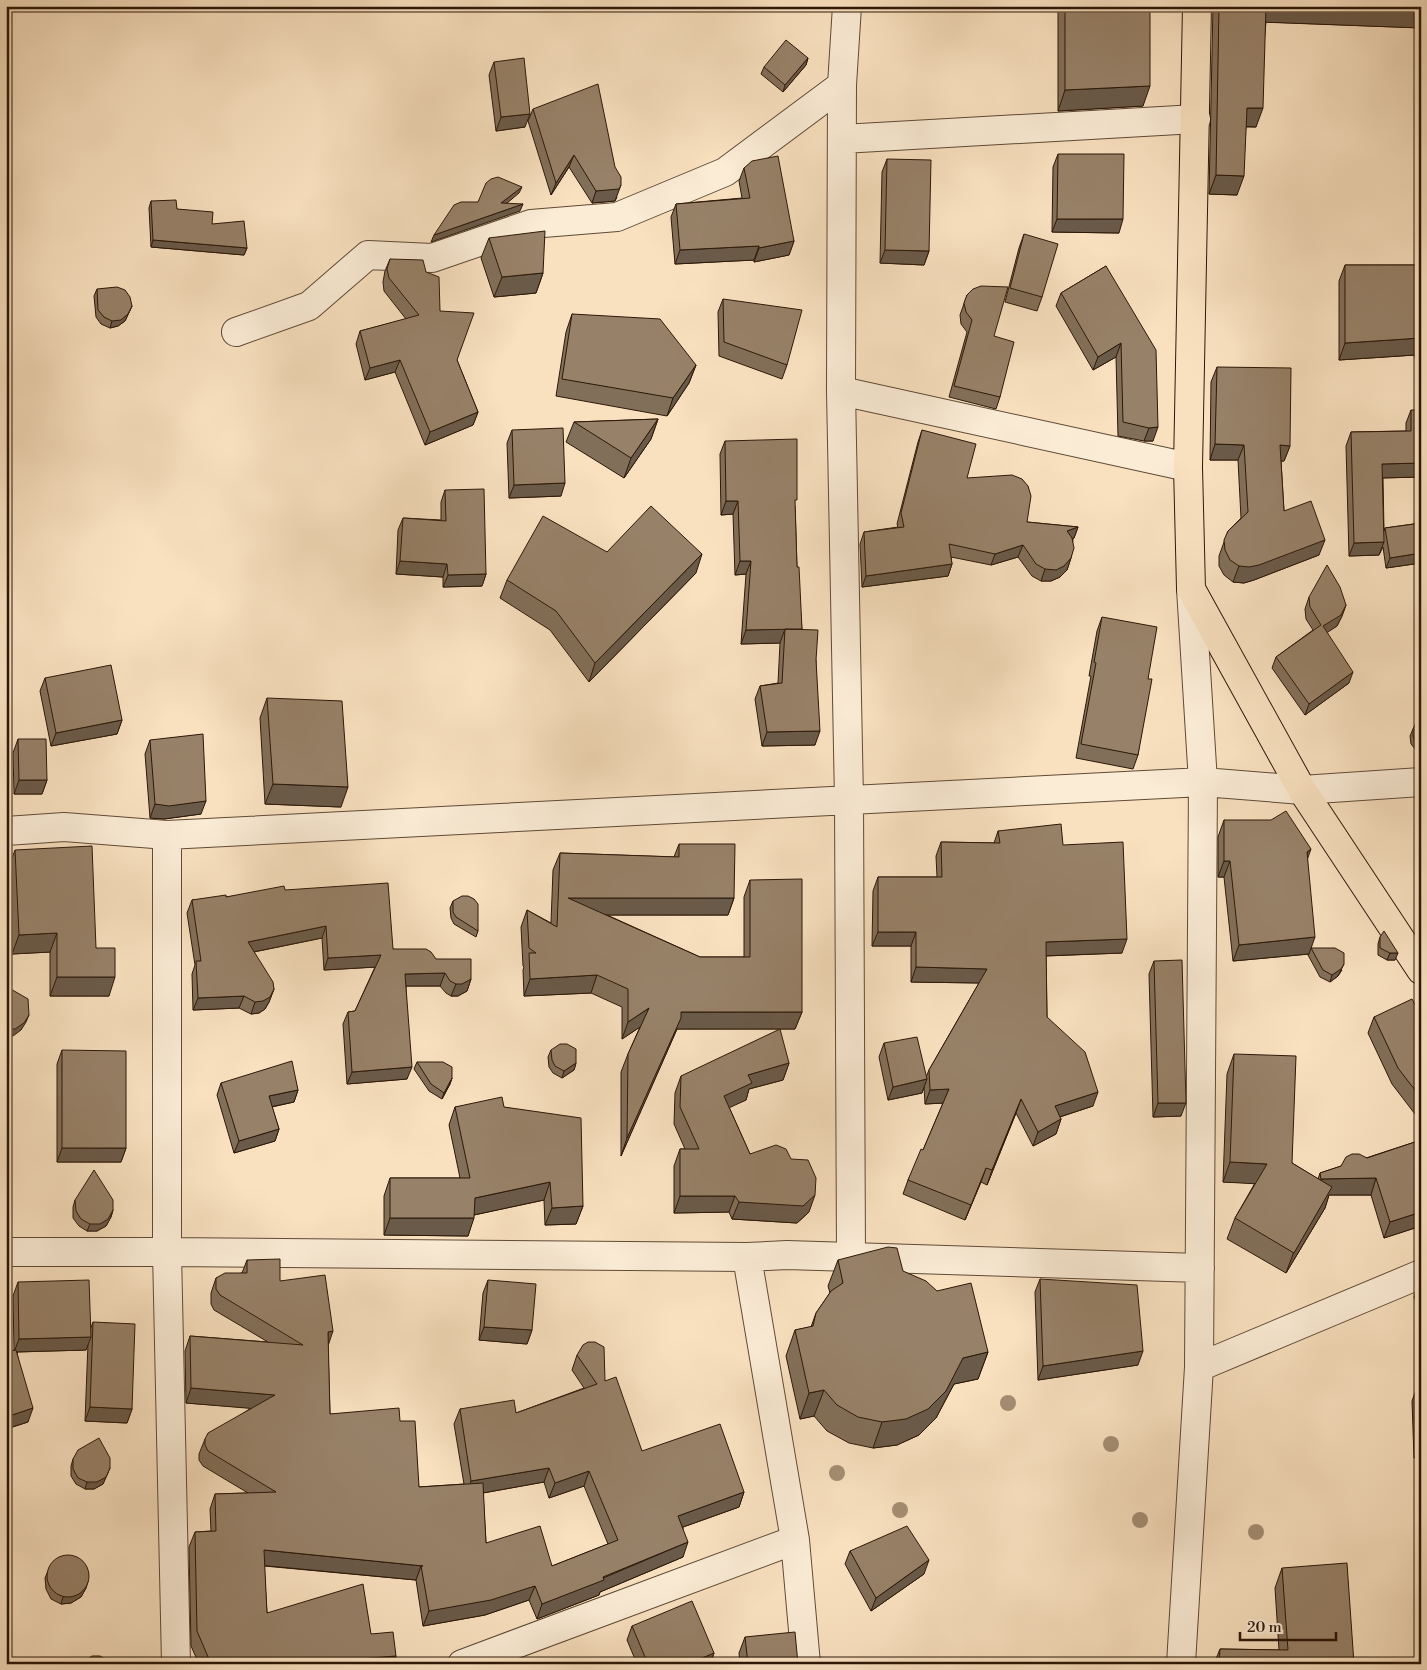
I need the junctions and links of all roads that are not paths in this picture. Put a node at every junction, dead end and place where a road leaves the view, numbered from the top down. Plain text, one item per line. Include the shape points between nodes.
1 (847, 6) edge
2 (1197, 6) edge
3 (842, 85) junction
4 (1196, 119) junction
5 (842, 139) junction
6 (236, 332) dead end
7 (841, 391) junction
8 (1188, 467) junction
9 (1191, 589) junction
10 (1204, 782) junction
11 (1421, 782) edge
12 (1302, 790) junction
13 (849, 800) junction
14 (6, 831) edge
15 (167, 835) junction
16 (1421, 970) edge
17 (6, 1252) edge
18 (167, 1252) junction
19 (747, 1257) junction
20 (851, 1257) junction
21 (1200, 1268) junction
22 (1421, 1274) edge
23 (1199, 1367) junction
24 (795, 1540) junction
25 (176, 1664) edge
26 (462, 1664) edge
27 (806, 1664) edge
28 (1181, 1664) edge

1 - 3 street
2 - 4 main road
3 - 5 street
3 - 6 street via 725,172 617,217 531,224 432,258 368,255 309,306
4 - 5 street
4 - 8 main road
5 - 7 street
7 - 8 street
7 - 13 street
8 - 9 main road
9 - 10 street
9 - 12 main road
10 - 12 street
10 - 13 street
10 - 21 street
11 - 12 street
12 - 16 main road
13 - 15 street
13 - 20 street
14 - 15 street via 64,827
15 - 18 street
17 - 18 street
18 - 19 street
18 - 25 street
19 - 20 street
19 - 24 street
20 - 21 street
21 - 23 street
22 - 23 street
23 - 28 street
24 - 26 street
24 - 27 street

